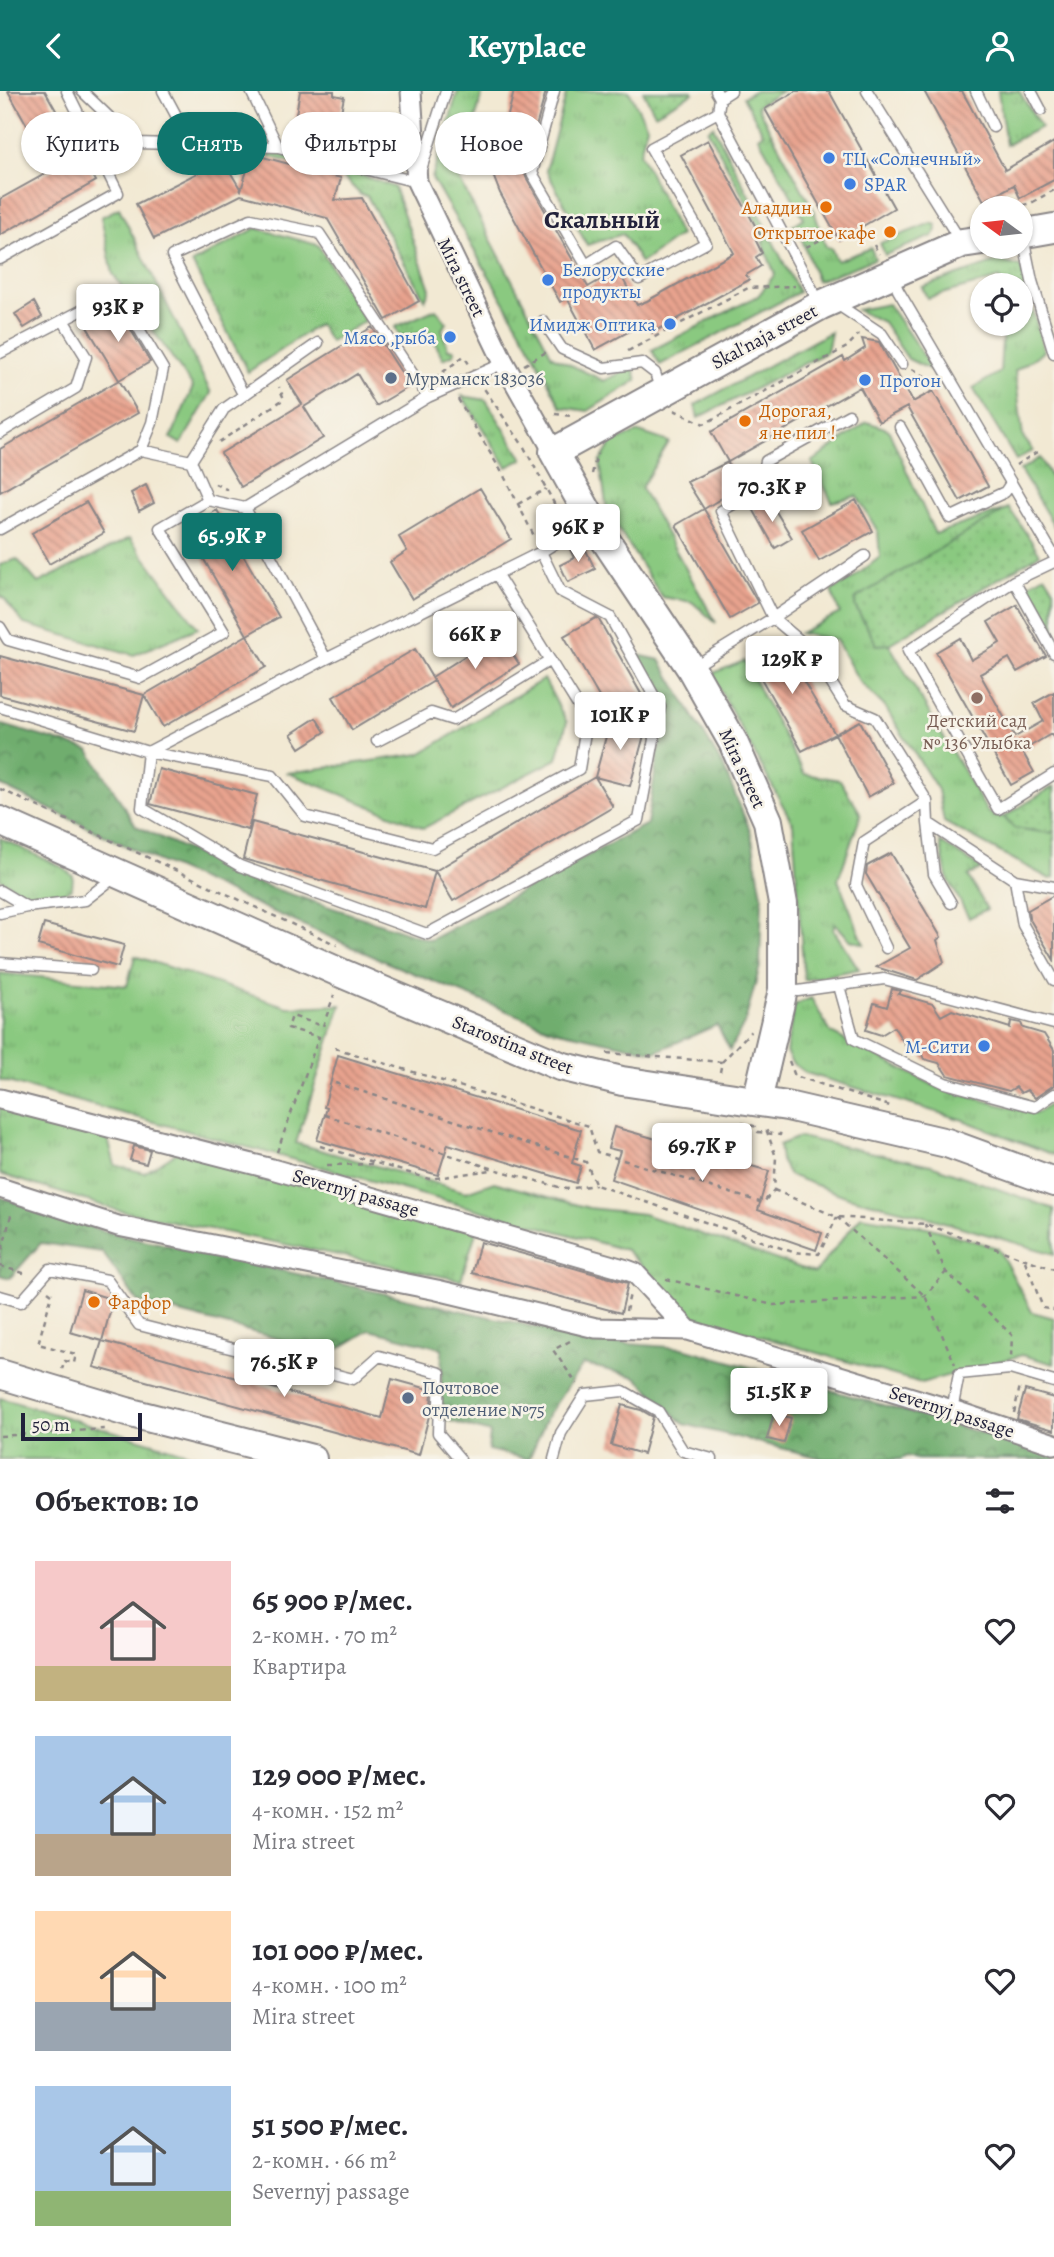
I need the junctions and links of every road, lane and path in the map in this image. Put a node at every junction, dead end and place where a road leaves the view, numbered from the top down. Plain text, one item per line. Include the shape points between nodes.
1 (67, 91) edge
2 (82, 91) edge
3 (163, 91) edge
4 (251, 91) edge
5 (411, 91) edge
6 (446, 91) edge
7 (554, 91) edge
8 (731, 91) edge
9 (867, 91) edge
10 (975, 91) edge
11 (1031, 91) edge
12 (718, 94) edge
13 (1041, 110) dead end
14 (174, 112) edge
15 (718, 112) junction
16 (993, 127) dead end
17 (157, 144) edge
18 (267, 148) edge
19 (278, 148) junction
20 (417, 182) junction
21 (1054, 190) edge
22 (1033, 202) edge
23 (1033, 226) edge
24 (1054, 228) edge
25 (828, 236) dead end
26 (970, 238) edge
27 (970, 242) edge
28 (798, 251) dead end
29 (0, 259) edge
30 (1026, 259) edge
31 (892, 274) junction
32 (820, 297) junction
33 (63, 320) junction
34 (543, 321) dead end
35 (318, 343) dead end
36 (559, 345) junction
37 (847, 347) dead end
38 (0, 353) edge
39 (1054, 353) edge
40 (621, 355) dead end
41 (532, 361) dead end
42 (503, 363) junction
43 (902, 364) joint
44 (475, 375) junction
45 (933, 381) dead end
46 (278, 384) dead end
47 (451, 387) junction
48 (426, 393) junction
49 (243, 394) junction
50 (665, 400) junction
51 (555, 414) dead end
52 (849, 415) dead end
53 (582, 418) dead end
54 (900, 427) dead end
55 (0, 433) edge
56 (215, 445) dead end
57 (141, 450) junction
58 (554, 451) junction
59 (1037, 452) dead end
60 (191, 461) junction
61 (1013, 467) dead end
62 (1011, 483) junction
63 (215, 484) dead end
64 (546, 488) junction
65 (233, 492) dead end
66 (208, 500) junction
67 (518, 504) junction
68 (245, 508) junction
69 (564, 522) junction
70 (589, 523) junction
71 (0, 529) edge
72 (541, 552) junction
73 (865, 556) dead end
74 (1054, 556) edge
75 (1054, 562) edge
76 (497, 575) junction
77 (1014, 581) junction
78 (773, 618) junction
79 (0, 627) edge
80 (1054, 653) edge
81 (326, 659) junction
82 (550, 660) junction
83 (691, 668) junction
84 (0, 708) edge
85 (377, 741) dead end
86 (148, 752) junction
87 (1054, 774) edge
88 (0, 789) edge
89 (927, 801) junction
90 (0, 821) edge
91 (929, 823) junction
92 (118, 874) junction
93 (1015, 880) junction
94 (1054, 887) edge
95 (0, 891) edge
96 (951, 903) dead end
97 (27, 907) junction
98 (0, 913) edge
99 (341, 947) dead end
100 (886, 948) dead end
101 (0, 964) edge
102 (91, 970) dead end
103 (1054, 980) edge
104 (839, 986) junction
105 (783, 990) junction
106 (331, 1000) dead end
107 (1054, 1024) edge
108 (756, 1025) dead end
109 (335, 1048) dead end
110 (604, 1053) dead end
111 (335, 1083) dead end
112 (1054, 1094) edge
113 (0, 1099) edge
114 (757, 1101) junction
115 (325, 1115) dead end
116 (320, 1146) dead end
117 (279, 1149) dead end
118 (379, 1164) junction
119 (494, 1169) junction
120 (307, 1178) junction
121 (1054, 1182) edge
122 (596, 1185) junction
123 (775, 1190) junction
124 (8, 1191) edge
125 (837, 1217) junction
126 (925, 1224) junction
127 (0, 1259) edge
128 (1026, 1261) junction
129 (0, 1266) edge
130 (1054, 1269) edge
131 (23, 1272) dead end
132 (946, 1272) junction
133 (667, 1279) dead end
134 (39, 1281) junction
135 (630, 1294) dead end
136 (0, 1296) edge
137 (925, 1296) junction
138 (626, 1310) dead end
139 (1054, 1310) edge
140 (596, 1328) junction
141 (688, 1330) junction
142 (1010, 1369) junction
143 (62, 1370) dead end
144 (0, 1374) edge
145 (959, 1374) junction
146 (1054, 1382) edge
147 (585, 1395) junction
148 (952, 1410) junction
149 (1011, 1423) dead end
150 (105, 1429) dead end
151 (0, 1436) edge
152 (1054, 1444) edge
153 (312, 1459) edge
154 (460, 1459) edge
155 (554, 1459) edge
156 (712, 1459) edge

1 - 29 lane via 118,193
2 - 17 lane via 136,143
3 - 14 lane
4 - 19 lane
5 - 20 street, Mira street
6 - 20 lane
7 - 15 lane via 532,173 586,265 616,246 639,279 706,243 651,148
8 - 12 lane
9 - 26 lane
10 - 16 lane
11 - 13 lane
12 - 15 lane
15 - 32 lane
18 - 19 lane
19 - 20 lane
20 - 42 street, Mira street
21 - 22 path
23 - 24 street
25 - 28 path
27 - 31 street, Skal'naja street
30 - 39 lane
31 - 32 street, Skal'naja street
31 - 62 lane
32 - 40 path via 748,288
32 - 43 lane via 882,334
32 - 50 street, Skal'naja street
33 - 38 lane
33 - 55 lane via 86,357 76,388
33 - 57 lane via 117,292 163,369 152,423
34 - 36 lane
35 - 49 lane
36 - 41 path
36 - 50 lane via 604,369 642,363 655,373
37 - 50 path via 704,424
42 - 44 lane
42 - 58 street, Mira street
43 - 45 path
44 - 47 lane
44 - 48 path via 464,356
44 - 64 path
46 - 56 path via 284,399
47 - 48 lane
47 - 67 path
48 - 49 lane via 319,233 251,219 172,256
48 - 68 lane
49 - 60 lane via 224,409
50 - 58 street, Skal'naja street
51 - 53 path
52 - 78 lane via 766,461 760,489 721,511
54 - 62 lane via 950,518 1005,492
57 - 60 lane
57 - 71 lane
58 - 70 street, Mira street
59 - 61 path
60 - 66 lane
62 - 74 lane
63 - 65 path
64 - 67 path
64 - 69 path
66 - 68 lane
66 - 79 lane via 160,528 224,632 140,678 8,640
67 - 69 path via 534,536
68 - 81 lane
69 - 70 path
70 - 72 lane
70 - 83 street, Mira street
72 - 76 lane
72 - 86 lane via 560,591 610,617 660,707 639,820 427,934 240,866 142,808
73 - 78 lane
75 - 77 lane
76 - 81 lane
76 - 82 lane
77 - 80 lane
77 - 87 lane via 908,651 998,809
78 - 83 lane
78 - 89 lane via 810,649 845,705 875,717
81 - 86 lane
82 - 85 lane via 453,720 431,713
82 - 86 lane via 587,720 579,769 432,848 305,816 273,776
83 - 105 street, Mira street via 733,742 768,821 783,904
84 - 86 lane
88 - 99 path
89 - 91 lane
89 - 100 lane via 864,842 856,885
90 - 92 street, Starostina street
91 - 93 lane
91 - 96 lane via 934,874
92 - 97 lane via 85,900
92 - 114 street, Starostina street via 560,1066 622,1081
93 - 94 lane
93 - 103 lane via 1023,925
95 - 97 lane
97 - 98 lane
101 - 102 lane
104 - 105 lane
104 - 107 lane via 884,979
104 - 112 lane via 854,1039 945,1083 1035,1107
105 - 114 street, Mira street
106 - 117 path via 323,1026 292,1016 289,1028 319,1038
108 - 110 path via 722,1062
109 - 123 path via 589,1126 597,1152 763,1203
111 - 122 path via 586,1162
113 - 120 street, Severnyj passage
114 - 121 street, Starostina street via 947,1143
114 - 123 path via 776,1157
115 - 119 path
116 - 118 path
118 - 119 path via 429,1179
118 - 120 path via 314,1165
119 - 122 path via 566,1189
120 - 141 street, Severnyj passage via 635,1273
122 - 125 path via 793,1252 819,1254
123 - 125 path
124 - 127 path
124 - 140 street, Severnyj passage via 118,1226 437,1290
125 - 126 path
125 - 137 path
126 - 128 path
126 - 132 path
128 - 130 path
128 - 139 path via 1043,1308
129 - 131 path
132 - 137 path
132 - 142 path via 1012,1335
133 - 137 path via 773,1304
134 - 136 lane via 21,1302
134 - 143 path via 52,1294 38,1344 76,1354 74,1363 65,1361
134 - 154 lane via 50,1269 107,1280 139,1325 353,1379 379,1356 440,1373 438,1433
135 - 138 path
137 - 145 path
140 - 141 street, Severnyj passage
140 - 147 path via 554,1350
141 - 148 street, Severnyj passage
142 - 145 lane
142 - 146 lane
142 - 149 path via 1021,1387
144 - 153 street
145 - 148 lane
147 - 155 lane via 561,1433
147 - 156 lane via 623,1391 658,1411 683,1451
148 - 152 street, Severnyj passage
150 - 151 path

